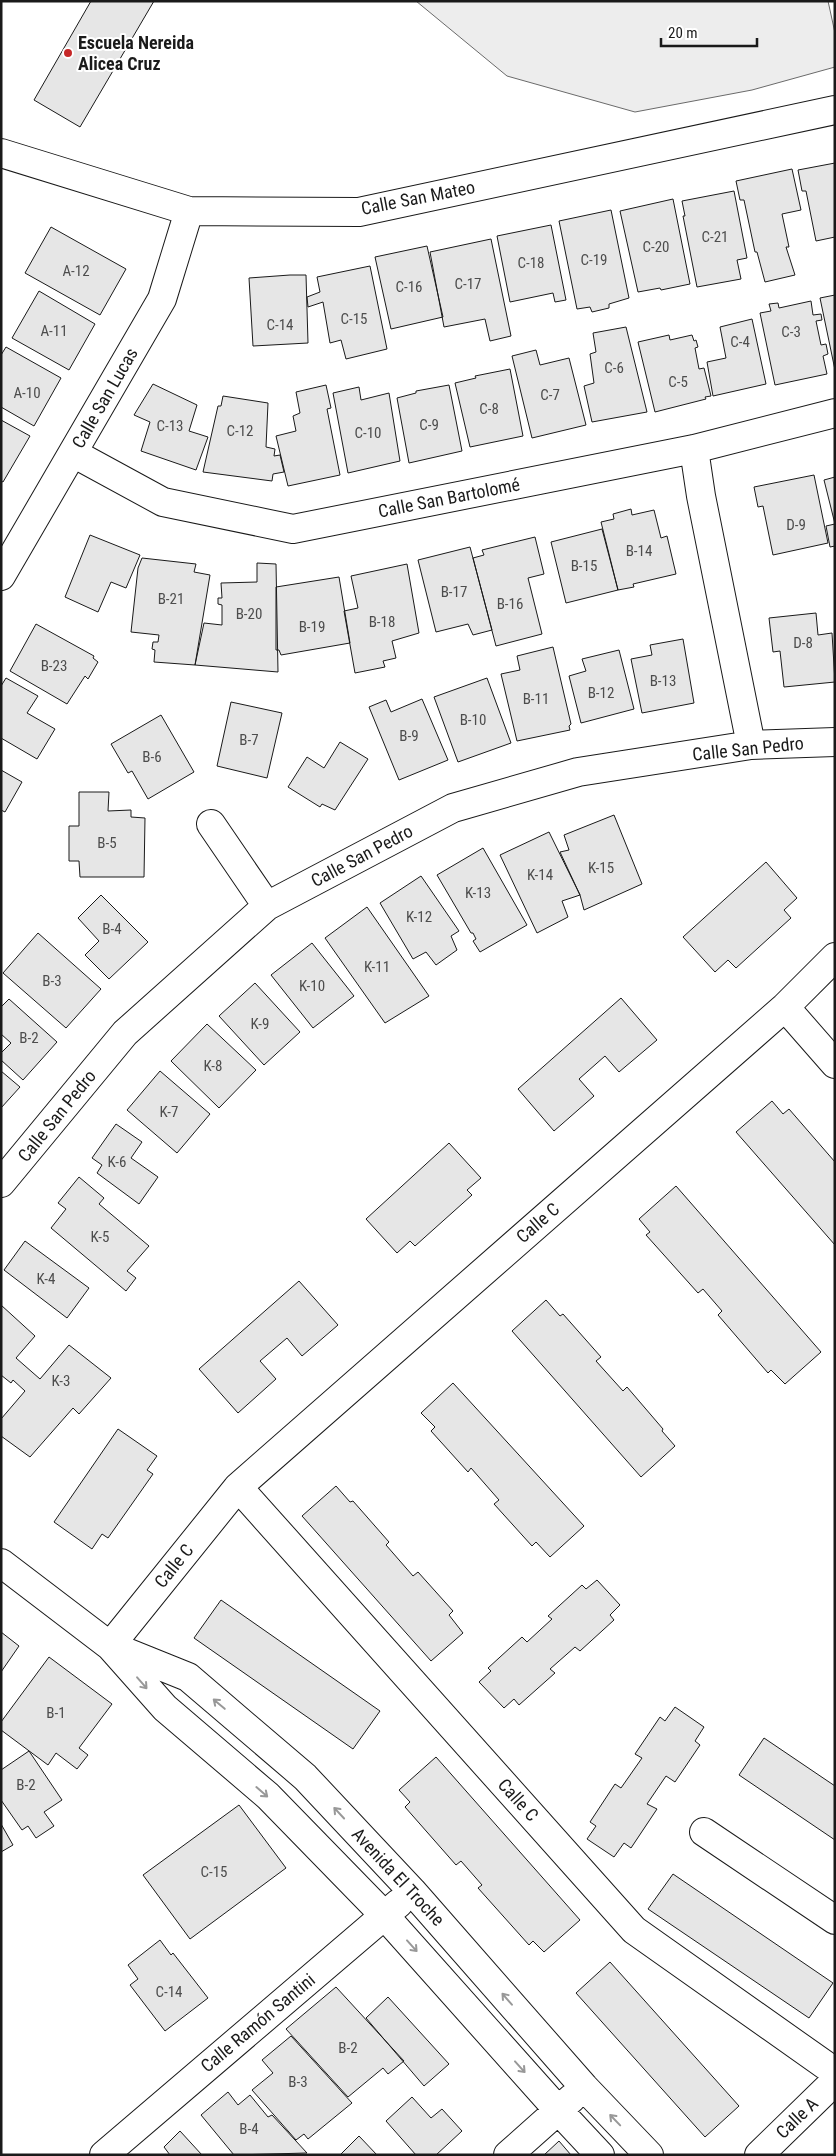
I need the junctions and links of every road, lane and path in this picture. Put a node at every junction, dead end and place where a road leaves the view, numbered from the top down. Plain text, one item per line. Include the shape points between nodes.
1 (835, 110) edge
2 (1, 153) edge
3 (189, 211) junction
4 (835, 413) edge
5 (694, 448) junction
6 (73, 453) junction
7 (1, 576) edge
8 (835, 742) edge
9 (751, 745) junction
10 (211, 824) dead end
11 (267, 906) junction
12 (835, 957) edge
13 (785, 1007) junction
14 (835, 1064) edge
15 (1, 1183) edge
16 (238, 1486) junction
17 (1, 1563) edge
18 (110, 1646) junction
19 (704, 1832) dead end
20 (412, 1891) junction
21 (384, 1915) junction
22 (835, 1920) edge
23 (835, 2072) edge
24 (835, 2081) edge
25 (584, 2087) junction
26 (558, 2110) junction
27 (104, 2155) edge
28 (508, 2155) edge
29 (600, 2155) edge
30 (649, 2155) edge
31 (760, 2155) edge

1 - 3 street, Calle San Mateo via 359,212
2 - 3 street, Calle San Mateo
3 - 6 street, Calle San Lucas via 162,299
4 - 5 street, Calle San Bartolomé
5 - 6 street, Calle San Bartolomé via 293,529 163,502
5 - 9 street
6 - 7 street, Calle San Lucas
8 - 9 street, Calle San Pedro
9 - 11 street, Calle San Pedro via 578,772 453,808
10 - 11 street
11 - 15 street, Calle San Pedro via 125,1033
12 - 13 street, Calle C
13 - 14 street
13 - 16 street, Calle C
16 - 18 street, Calle C
16 - 23 street, Calle C via 634,1930
17 - 18 street, Avenida El Troche
20 -> 18 street, Avenida El Troche via 305,1777 188,1677
18 -> 21 street, Avenida El Troche via 164,1708 268,1796
19 - 22 street
20 - 21 street, Calle Ramón Santini
25 -> 20 street, Avenida El Troche
21 -> 26 street, Avenida El Troche
21 - 27 street, Calle Ramón Santini
24 - 31 street, Calle A
25 - 26 street
30 -> 25 street, Avenida El Troche
26 - 28 street
26 - 29 street, Avenida El Troche

